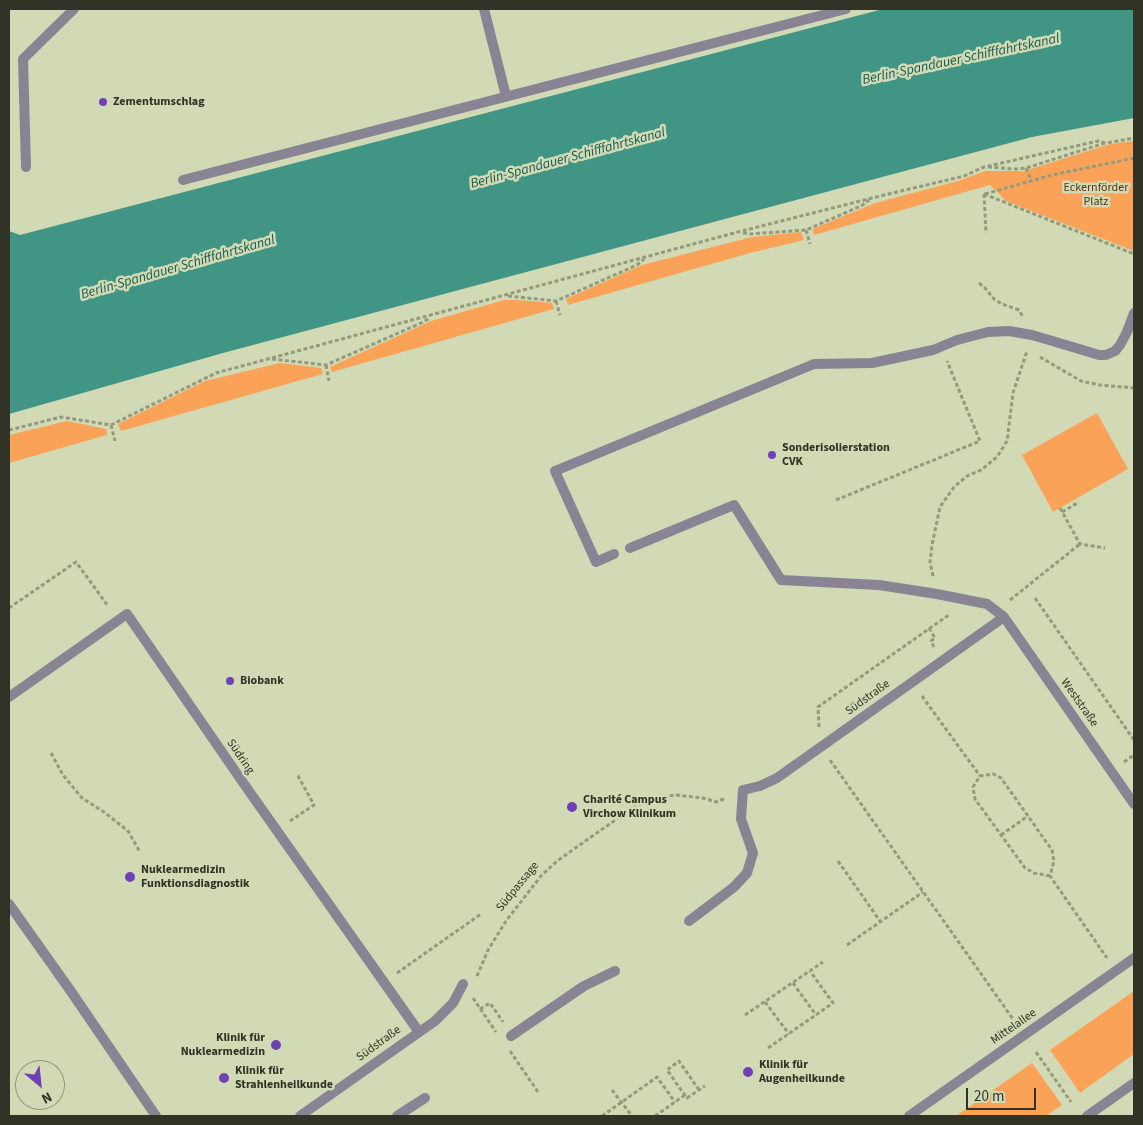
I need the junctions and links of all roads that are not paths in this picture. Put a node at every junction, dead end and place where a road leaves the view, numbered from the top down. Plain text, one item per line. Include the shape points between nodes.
1 (74, 9) edge
2 (484, 9) edge
3 (846, 9) edge
4 (506, 96) junction
5 (26, 167) dead end
6 (183, 180) dead end
7 (1134, 313) edge
8 (630, 548) dead end
9 (614, 554) dead end
10 (1000, 614) junction
11 (9, 697) edge
12 (1134, 804) edge
13 (9, 904) edge
14 (689, 921) dead end
15 (1134, 958) edge
16 (615, 971) dead end
17 (468, 984) road end
18 (418, 1032) junction
19 (511, 1036) dead end
20 (1134, 1083) edge
21 (425, 1098) dead end
22 (156, 1116) edge
23 (300, 1116) edge
24 (397, 1116) edge
25 (909, 1116) edge
26 (1087, 1116) edge

1 - 5 lane via 23,59
2 - 4 lane
3 - 4 lane
4 - 6 lane
7 - 9 lane via 1120,345 1115,352 1106,355 1009,331 988,332 933,350 872,363 814,364 555,471 596,562
8 - 10 lane via 734,505 781,580 879,585 937,594 987,604
10 - 12 lane, Weststraße
10 - 14 lane, Südstraße via 912,682 777,778 743,790 741,819 753,853 747,873
11 - 18 lane, Südring via 127,614
13 - 22 lane
15 - 25 lane, Mittelallee
16 - 19 lane via 584,986
17 - 18 lane, Südstraße via 453,1003
18 - 23 lane, Südstraße
20 - 26 lane
21 - 24 lane

